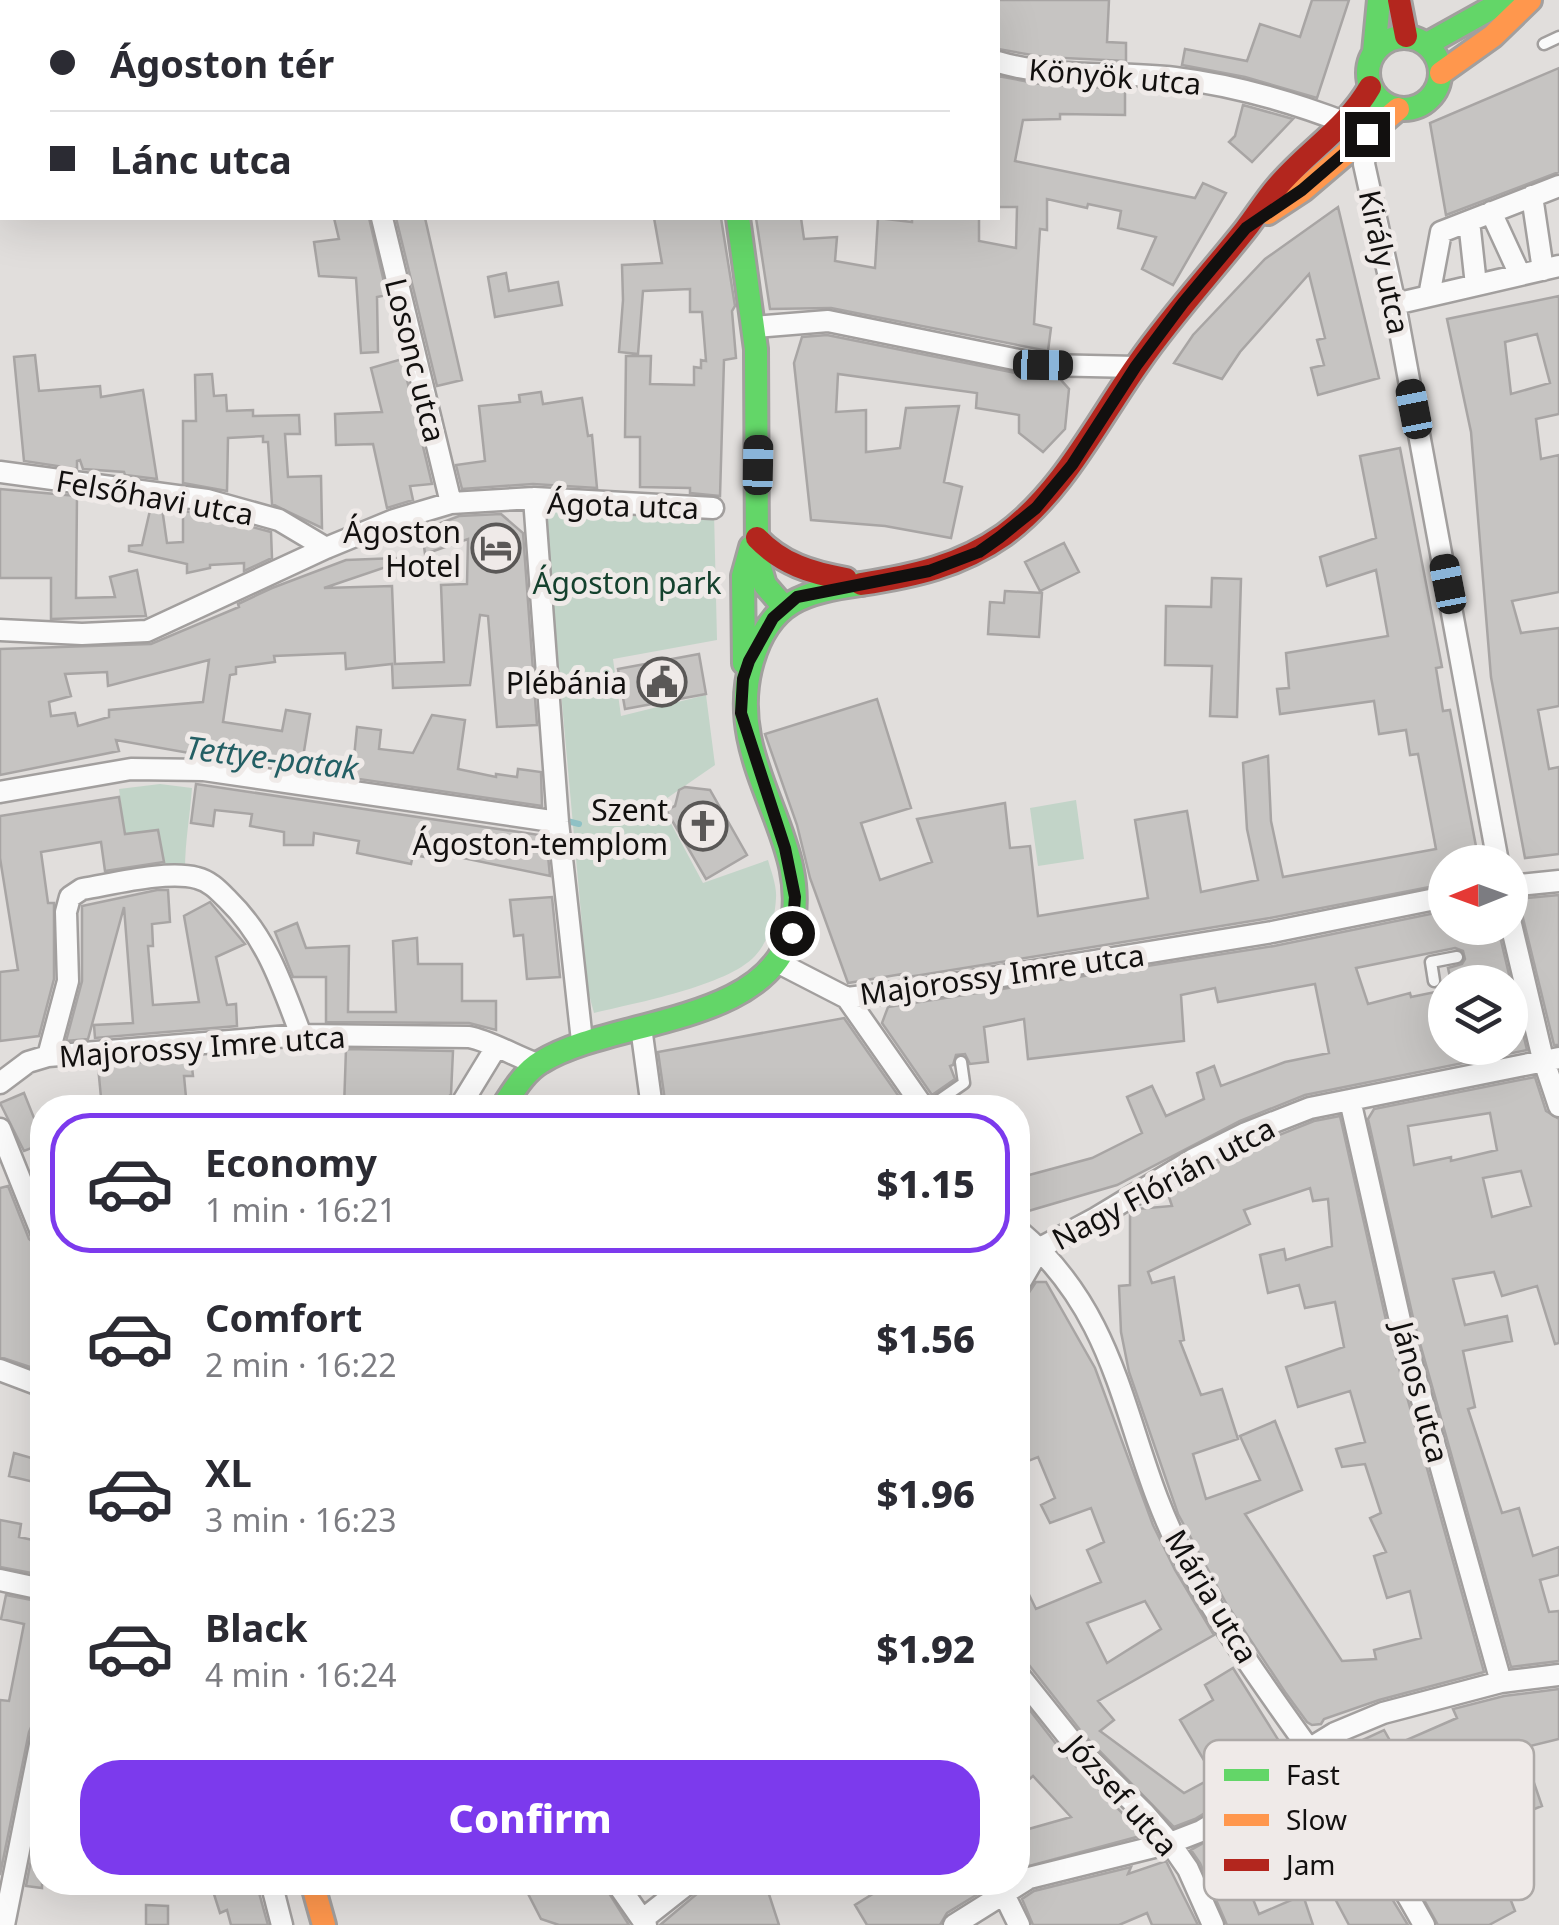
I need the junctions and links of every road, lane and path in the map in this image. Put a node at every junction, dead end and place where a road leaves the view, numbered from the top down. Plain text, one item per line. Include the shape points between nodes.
1 (1378, 0) edge
2 (1399, 0) edge
3 (1530, 0) edge
4 (1496, 1) edge
5 (1559, 37) edge
6 (1416, 40) junction
7 (1544, 44) dead end
8 (1374, 52) junction
9 (1000, 63) edge
10 (1441, 72) junction
11 (1370, 87) junction
12 (1398, 109) junction
13 (1358, 129) junction
14 (1550, 194) edge
15 (1492, 212) junction
16 (382, 220) edge
17 (738, 220) edge
18 (1469, 221) junction
19 (1551, 268) edge
20 (1520, 275) junction
21 (1476, 285) junction
22 (1429, 296) junction
23 (1395, 304) junction
24 (754, 327) junction
25 (1136, 366) junction
26 (0, 472) edge
27 (534, 498) junction
28 (451, 503) junction
29 (713, 508) dead end
30 (757, 538) junction
31 (326, 548) junction
32 (872, 582) junction
33 (784, 607) junction
34 (0, 630) edge
35 (743, 679) junction
36 (0, 792) edge
37 (558, 822) junction
38 (1495, 845) edge
39 (1559, 881) edge
40 (1528, 884) edge
41 (1428, 901) edge
42 (1508, 945) edge
43 (1457, 957) dead end
44 (779, 963) junction
45 (1431, 965) edge
46 (847, 998) junction
47 (640, 1027) junction
48 (301, 1035) junction
49 (582, 1041) junction
50 (496, 1049) junction
51 (48, 1056) junction
52 (1552, 1061) edge
53 (961, 1062) dead end
54 (537, 1064) junction
55 (0, 1083) edge
56 (467, 1095) edge
57 (512, 1095) edge
58 (650, 1095) edge
59 (917, 1095) edge
60 (946, 1095) edge
61 (1350, 1100) junction
62 (1559, 1106) edge
63 (0, 1129) edge
64 (30, 1204) edge
65 (1030, 1240) edge
66 (1030, 1245) edge
67 (1040, 1248) junction
68 (1030, 1265) edge
69 (0, 1370) edge
70 (30, 1381) edge
71 (0, 1580) edge
72 (30, 1586) edge
73 (1559, 1675) edge
74 (1501, 1682) junction
75 (1030, 1689) edge
76 (1303, 1740) edge
77 (1328, 1740) edge
78 (30, 1795) edge
79 (1204, 1829) edge
80 (1170, 1842) junction
81 (1030, 1878) edge
82 (274, 1895) edge
83 (316, 1895) edge
84 (625, 1895) edge
85 (675, 1895) edge
86 (992, 1895) edge
87 (1004, 1895) edge
88 (1410, 1900) edge
89 (645, 1922) edge
90 (4, 1925) edge
91 (282, 1925) edge
92 (324, 1925) edge
93 (954, 1925) edge
94 (1019, 1925) edge
95 (1213, 1925) edge
96 (1424, 1925) edge

1 - 8 street
2 - 6 street
3 - 10 street
4 - 6 street
5 - 7 lane
6 - 8 street via 1392,38
6 - 10 street via 1435,52
8 - 11 street via 1367,67
9 - 13 street, Könyök utca via 1026,70 1178,78
10 - 12 street via 1430,98
11 - 12 street
11 - 13 street
12 - 13 street
13 - 23 street, Király utca
13 - 25 street via 1302,190 1246,228
14 - 15 street
14 - 19 street
15 - 18 street
15 - 20 street
16 - 28 street, Losonc utca
17 - 24 street
18 - 21 street
18 - 22 street via 1441,232
19 - 20 street
20 - 21 street
21 - 22 street
22 - 23 street
23 - 38 street, Király utca
24 - 25 street via 828,321 1043,365
24 - 30 street
25 - 32 street via 1036,508 979,552
26 - 31 street, Felsőhavi utca via 208,500 279,520
27 - 28 street
27 - 29 street, Ágota utca
27 - 37 street, Ágota utca
28 - 31 street
30 - 32 street via 769,552 810,573
30 - 33 street via 762,578
30 - 35 street via 743,576
31 - 34 street via 147,631
32 - 33 street via 807,594
33 - 35 street via 763,632
35 - 44 street via 744,731 795,897 792,933
36 - 37 street via 131,769 204,770
37 - 49 street, Ágota utca
39 - 40 street
41 - 46 street, Majorossy Imre utca
42 - 52 street
43 - 45 lane
44 - 46 street, Majorossy Imre utca
44 - 47 street via 743,993
46 - 59 street
47 - 49 street
47 - 58 street
48 - 50 street, Majorossy Imre utca via 469,1037
48 - 51 street, Majorossy Imre utca
48 - 51 street via 272,956 244,916 211,884 168,877 82,889 70,897 68,982
49 - 54 street
50 - 54 street, Majorossy Imre utca
50 - 56 street
51 - 55 street, Majorossy Imre utca
52 - 61 street, Nagy Flórián utca
52 - 62 street
53 - 60 lane via 964,1083
54 - 57 street
61 - 67 street, Nagy Flórián utca via 1246,1133
61 - 74 street, János utca via 1402,1324
63 - 64 street
65 - 67 street, Mária utca
66 - 67 street, Nagy Flórián utca
67 - 68 street
67 - 76 street, Mária utca via 1097,1330 1187,1564
69 - 70 street
71 - 72 street
73 - 74 street
74 - 77 street via 1383,1713
75 - 80 street, József utca
78 - 90 street
79 - 80 street
80 - 81 street
80 - 95 street, József utca
82 - 91 street
83 - 92 street
84 - 89 street
85 - 89 street
86 - 93 street
87 - 94 street
88 - 96 street, Mária utca

